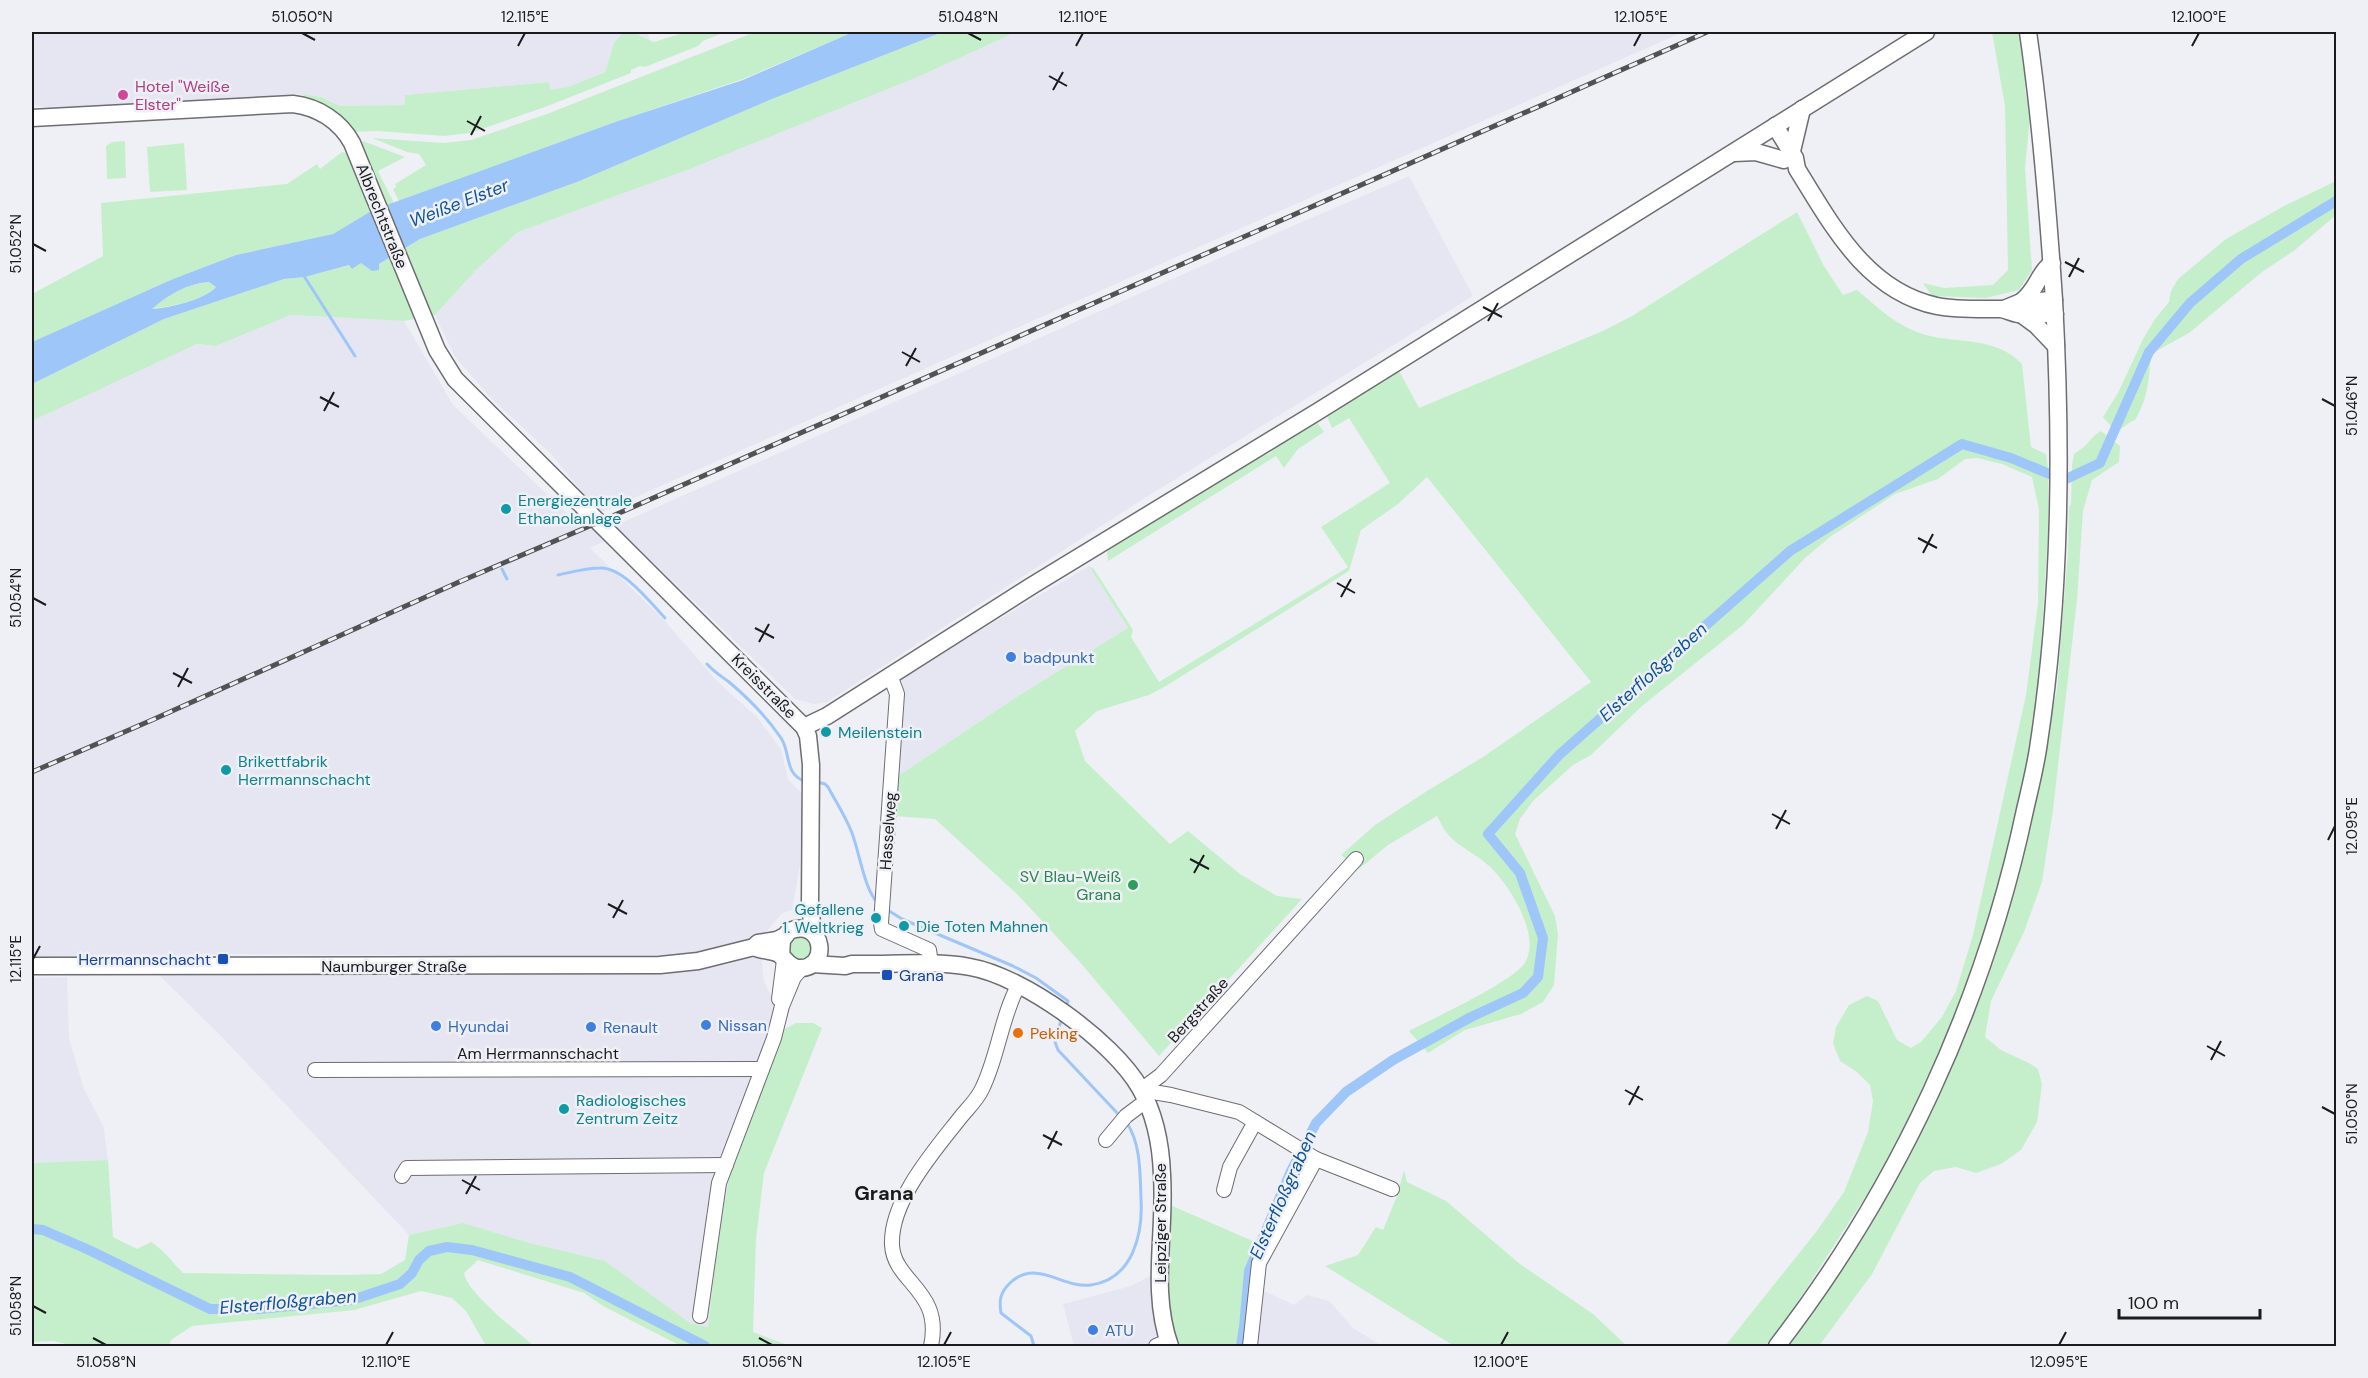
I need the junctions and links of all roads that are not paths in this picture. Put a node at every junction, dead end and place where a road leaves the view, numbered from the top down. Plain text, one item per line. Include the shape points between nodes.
1 (1926, 32) edge
2 (2028, 32) edge
3 (1802, 109) junction
4 (32, 117) edge
5 (1771, 129) junction
6 (1733, 153) junction
7 (1791, 160) junction
8 (2052, 263) junction
9 (2054, 307) junction
10 (2021, 308) junction
11 (2056, 346) junction
12 (622, 545) joint
13 (890, 675) junction
14 (804, 727) junction
15 (1356, 858) dead end
16 (810, 904) junction
17 (790, 932) junction
18 (816, 939) junction
19 (754, 947) junction
20 (783, 958) junction
21 (931, 962) junction
22 (852, 964) junction
23 (32, 966) edge
24 (807, 966) junction
25 (1018, 986) junction
26 (782, 1006) junction
27 (762, 1069) junction
28 (315, 1070) dead end
29 (1144, 1095) junction
30 (1255, 1122) junction
31 (1106, 1140) dead end
32 (1307, 1154) junction
33 (726, 1165) junction
34 (402, 1176) dead end
35 (1392, 1189) dead end
36 (1224, 1190) dead end
37 (700, 1316) dead end
38 (1164, 1345) edge
39 (931, 1347) edge
40 (1250, 1347) edge
41 (1777, 1347) edge

1 - 3 main road
2 - 8 main road
3 - 5 main road
3 - 7 main road
4 - 12 main road, Albrechtstraße via 293,104 332,119 354,148 442,362
5 - 6 main road
5 - 7 main road
6 - 7 main road via 1756,152
6 - 13 main road
7 - 10 main road via 1843,242 1890,287 1935,306
8 - 9 main road
8 - 10 main road via 2043,269 2037,286
9 - 10 main road
9 - 11 main road
10 - 11 main road
11 - 41 main road via 2059,498 2052,640 2039,745 2017,847 1994,928 1930,1095 1876,1199
12 - 14 main road, Kreisstraße
13 - 14 main road
13 - 21 street, Hasselweg via 897,694 882,929 928,950
14 - 16 main road, Kreisstraße via 812,784
15 - 29 street, Bergstraße
16 - 17 main road, Kreisstraße
16 - 18 main road, Kreisstraße
17 - 18 main road via 805,929
17 - 19 main road, Naumburger Straße
17 - 20 main road via 780,945
18 - 22 main road, Leipziger Straße via 833,956
18 - 24 main road via 819,956
19 - 20 main road via 776,952
19 - 23 main road, Naumburger Straße via 709,959 660,965
20 - 24 main road via 792,966
20 - 26 street via 779,992
21 - 22 main road, Leipziger Straße
21 - 25 main road, Leipziger Straße via 969,966
22 - 24 main road, Leipziger Straße
24 - 26 street via 794,977
25 - 29 main road, Leipziger Straße via 1056,1008 1118,1058
25 - 39 street via 981,1091 912,1184 895,1223 892,1247 898,1264 923,1296 932,1315
26 - 27 street
27 - 28 street, Am Herrmannschacht
27 - 33 street
29 - 30 street via 1171,1095 1239,1112
29 - 31 street
29 - 38 main road, Leipziger Straße via 1158,1140 1162,1173 1159,1284
30 - 32 street
30 - 36 street via 1230,1167
32 - 35 street
32 - 40 street via 1259,1263
33 - 34 street via 407,1168
33 - 37 street via 718,1186

